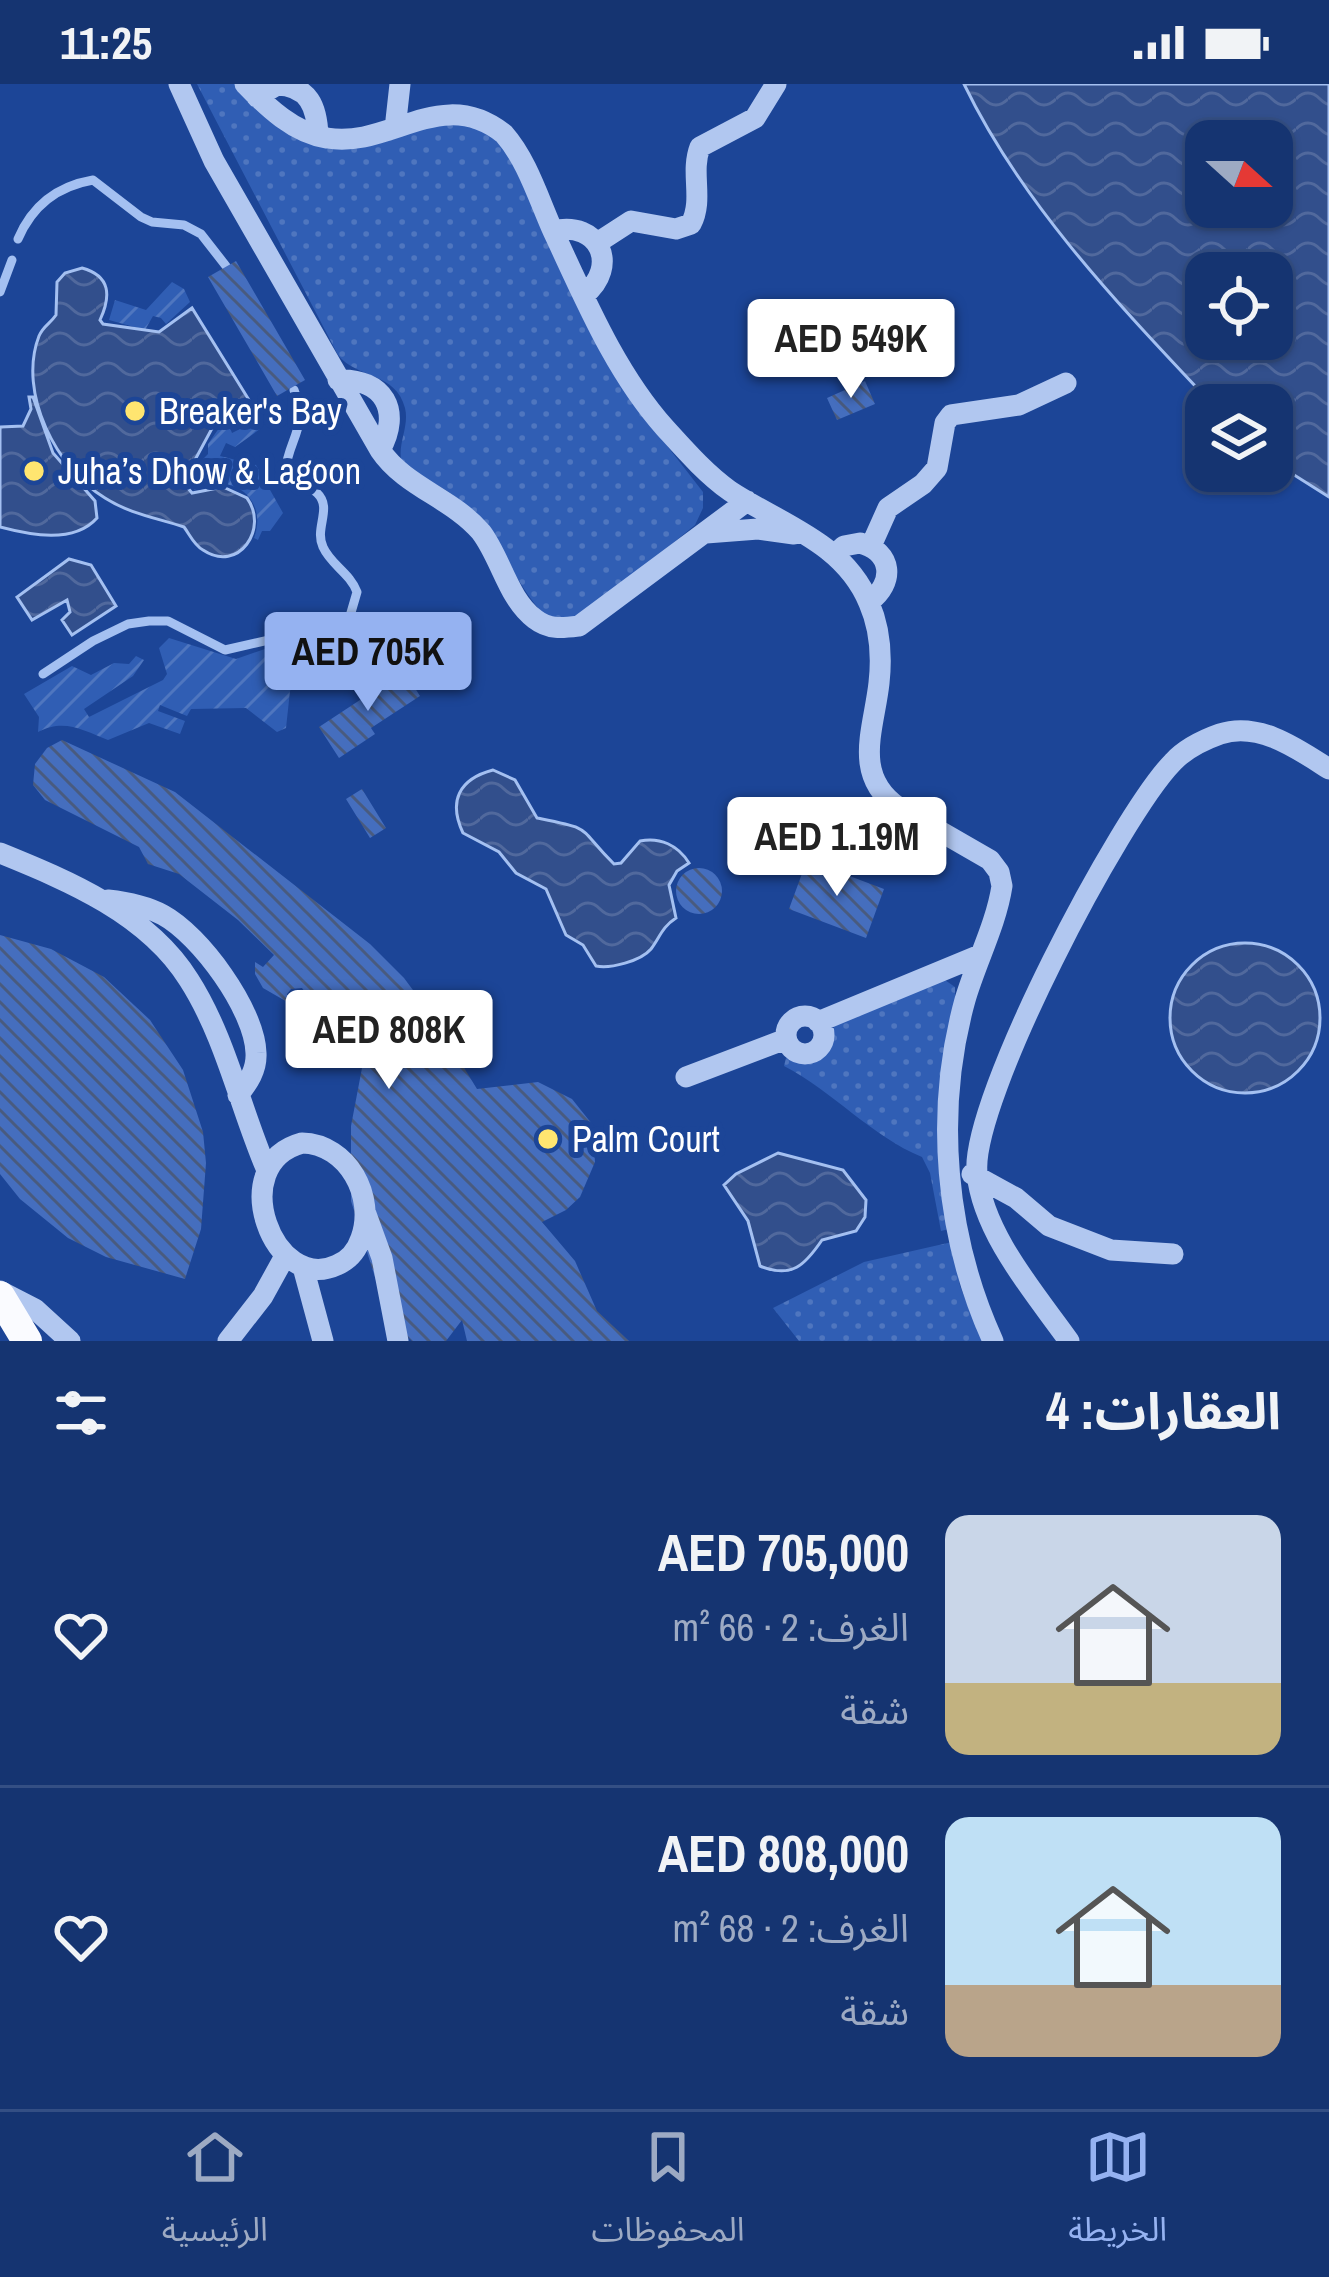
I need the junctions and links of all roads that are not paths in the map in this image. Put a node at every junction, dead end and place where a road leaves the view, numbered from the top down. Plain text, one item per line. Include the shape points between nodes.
1 (179, 84) edge
2 (400, 84) edge
3 (776, 84) edge
4 (293, 85) edge
5 (251, 90) edge
6 (396, 120) junction
7 (318, 136) junction
8 (554, 231) junction
9 (597, 243) junction
10 (584, 295) junction
11 (1066, 383) dead end
12 (747, 501) junction
13 (706, 533) junction
14 (814, 538) junction
15 (871, 546) junction
16 (834, 555) junction
17 (869, 602) junction
18 (1329, 770) edge
19 (0, 853) edge
20 (104, 899) junction
21 (980, 955) junction
22 (686, 1076) dead end
23 (238, 1095) junction
24 (949, 1165) junction
25 (266, 1168) junction
26 (977, 1177) junction
27 (365, 1211) junction
28 (1173, 1254) dead end
29 (294, 1262) junction
30 (0, 1294) edge
31 (27, 1341) edge
32 (70, 1341) edge
33 (228, 1341) edge
34 (323, 1341) edge
35 (398, 1341) edge
36 (994, 1341) edge
37 (1069, 1341) edge

1 - 13 lane via 214,161 380,450 485,537 533,618 555,628 579,626
2 - 6 lane
3 - 9 lane via 754,118 700,147 691,224 631,221
4 - 5 lane
4 - 7 lane via 316,109
5 - 7 lane
6 - 7 lane via 357,137
6 - 8 lane via 453,106 488,122 516,152
8 - 9 lane via 577,229
8 - 10 lane
9 - 10 lane via 601,276
10 - 12 lane via 650,410 707,472
11 - 15 lane via 1008,408 951,415 938,468 888,508
12 - 13 lane
12 - 14 lane
13 - 14 lane via 758,529
14 - 16 lane
15 - 16 lane via 852,543
15 - 17 lane via 888,567 884,589
16 - 17 lane
17 - 21 lane via 880,665 868,746 872,778 886,799 977,850 999,872 1000,901
18 - 26 lane via 1249,730 1198,743 1173,761 1039,988 988,1110
19 - 20 lane
20 - 23 lane via 190,981
20 - 23 lane via 166,916 203,950 239,1003 256,1049
21 - 22 lane via 818,1022 824,1036 814,1052 797,1052 786,1040
21 - 24 lane via 958,1028
23 - 25 lane
24 - 26 lane
24 - 36 lane via 956,1236
25 - 27 lane via 291,1146 325,1146 350,1169
25 - 29 lane via 265,1212
26 - 28 lane via 1048,1226 1111,1250
26 - 37 lane via 1000,1236
27 - 29 lane via 350,1257 333,1267
27 - 35 lane
29 - 33 lane
29 - 34 lane
30 - 31 main road
30 - 32 lane via 35,1309

